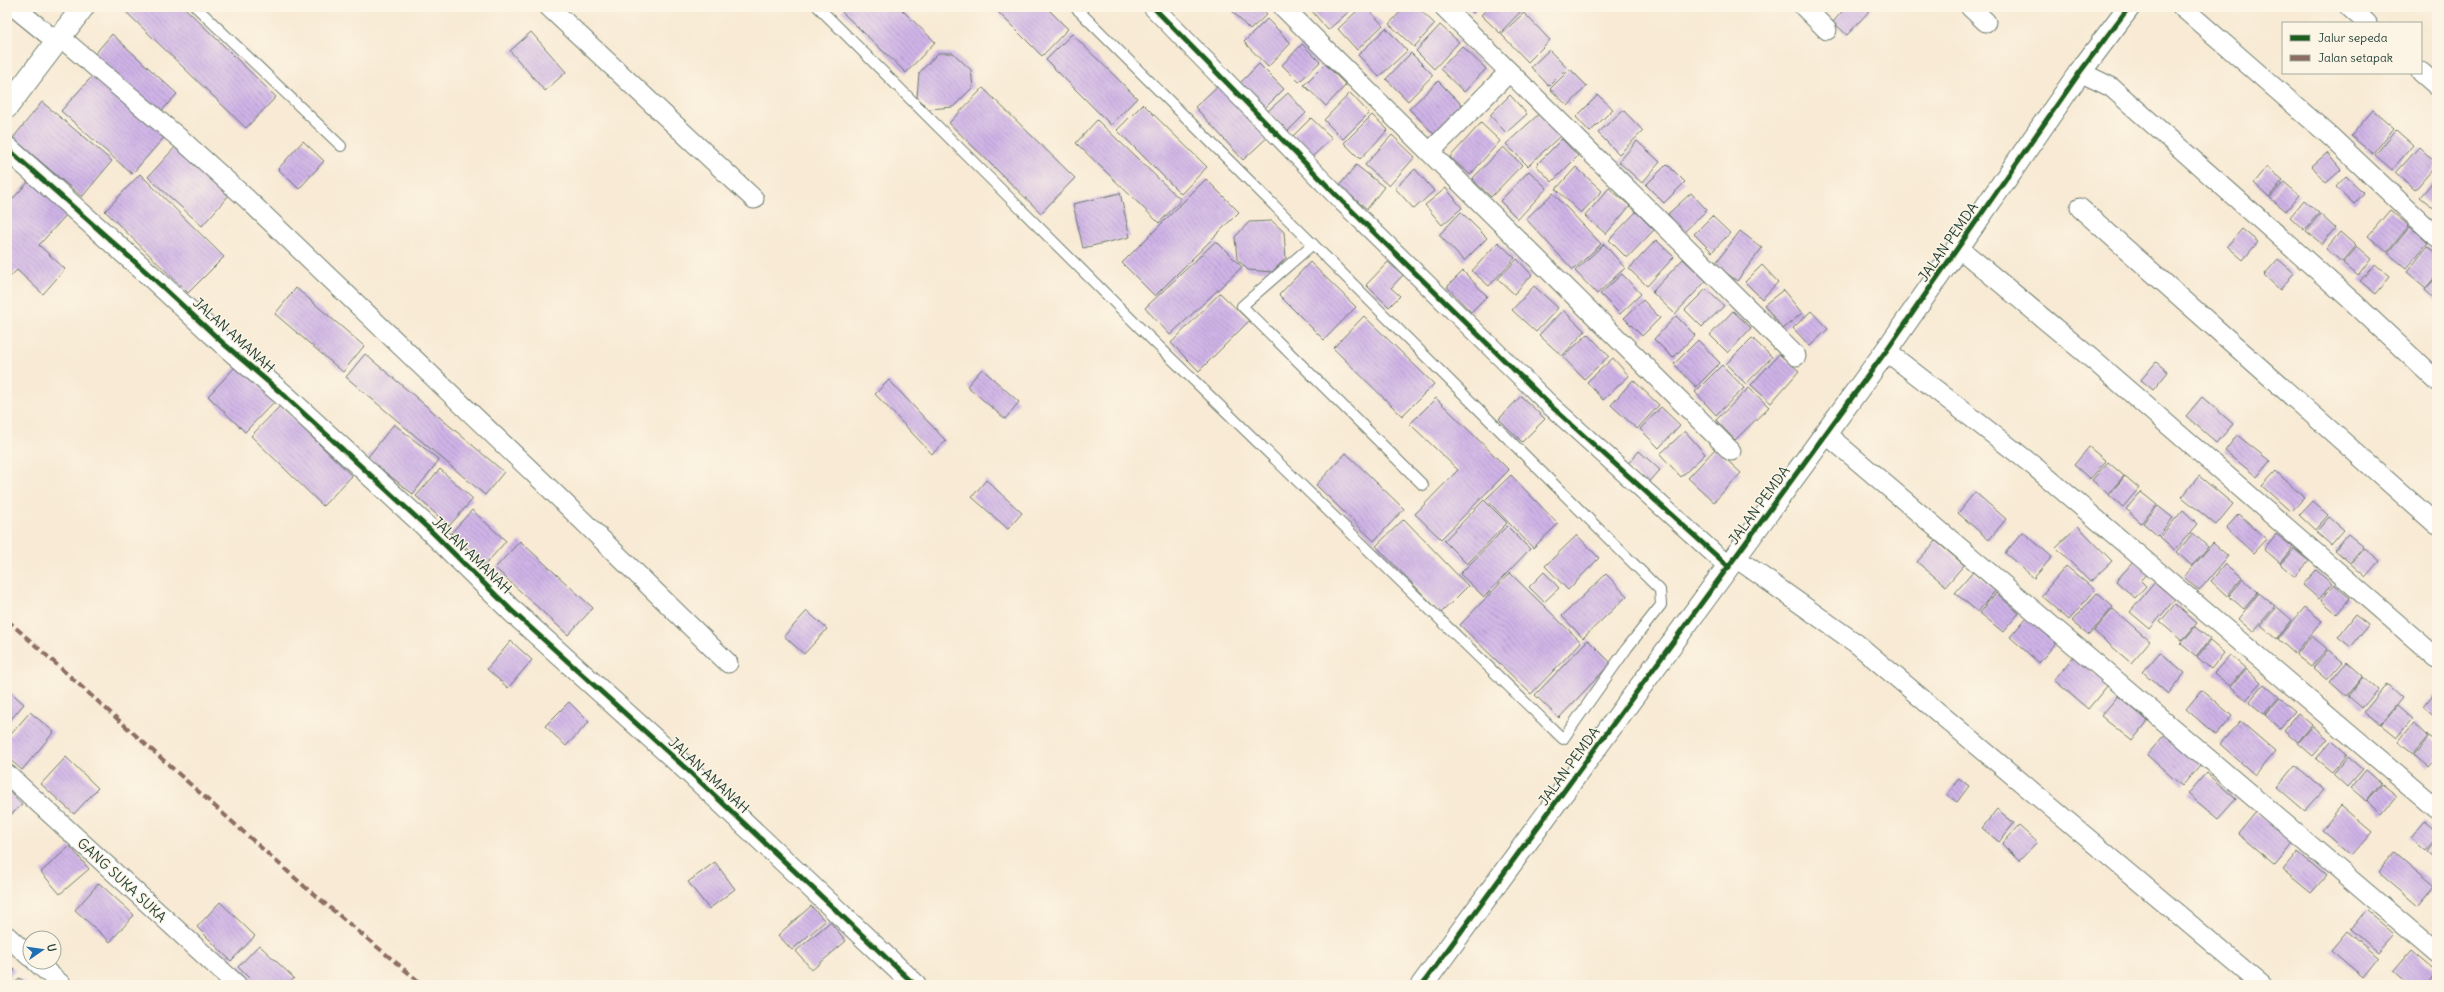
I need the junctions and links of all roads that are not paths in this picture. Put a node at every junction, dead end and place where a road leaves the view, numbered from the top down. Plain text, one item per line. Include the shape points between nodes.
1 (14, 7) edge
2 (83, 7) edge
3 (196, 7) edge
4 (550, 7) edge
5 (818, 7) edge
6 (1075, 7) edge
7 (1152, 7) edge
8 (1283, 7) edge
9 (1444, 7) edge
10 (1804, 7) edge
11 (1970, 7) edge
12 (2129, 7) edge
13 (2182, 7) edge
14 (2349, 7) edge
15 (1986, 22) dead end
16 (2366, 22) edge
17 (1827, 30) dead end
18 (59, 39) junction
19 (1509, 72) junction
20 (2080, 72) junction
21 (2422, 73) edge
22 (2437, 86) edge
23 (7, 107) edge
24 (341, 146) dead end
25 (7, 148) edge
26 (1430, 152) junction
27 (754, 199) dead end
28 (2080, 208) dead end
29 (2437, 237) edge
30 (1313, 244) junction
31 (1959, 248) junction
32 (1886, 351) junction
33 (1796, 356) dead end
34 (2437, 381) edge
35 (1826, 434) junction
36 (1731, 451) dead end
37 (1423, 485) dead end
38 (2437, 525) edge
39 (1732, 562) junction
40 (2437, 658) edge
41 (728, 663) dead end
42 (7, 774) edge
43 (2437, 809) edge
44 (7, 936) edge
45 (22, 949) edge
46 (2437, 952) edge
47 (45, 970) edge
48 (62, 985) edge
49 (238, 985) edge
50 (915, 985) edge
51 (1422, 985) edge
52 (2262, 985) edge

1 - 18 street
2 - 18 street
3 - 24 lane
4 - 27 street
5 - 30 lane via 1142,330 1563,739 1627,648 1661,605 1660,590
6 - 30 lane
7 - 39 street via 1343,202 1551,406
8 - 26 street
9 - 19 street
10 - 17 street
11 - 15 street
12 - 20 street, JALAN PEMDA
13 - 29 street via 2331,136
14 - 16 street
18 - 23 street
18 - 41 street via 184,142 246,198
19 - 26 street
19 - 33 street
20 - 31 street, JALAN PEMDA
20 - 34 street via 2111,87 2352,301
21 - 22 street
25 - 50 street, JALAN AMANAH via 286,397
26 - 36 street
28 - 38 street
30 - 37 lane via 1242,306
31 - 32 street, JALAN PEMDA
31 - 40 street via 2092,359
32 - 35 street, JALAN PEMDA
32 - 43 street via 2035,467
35 - 39 street, JALAN PEMDA
35 - 46 street
39 - 51 street, JALAN PEMDA
39 - 52 street via 1856,644
42 - 49 street, GANG SUKA SUKA
44 - 45 street
47 - 48 street

